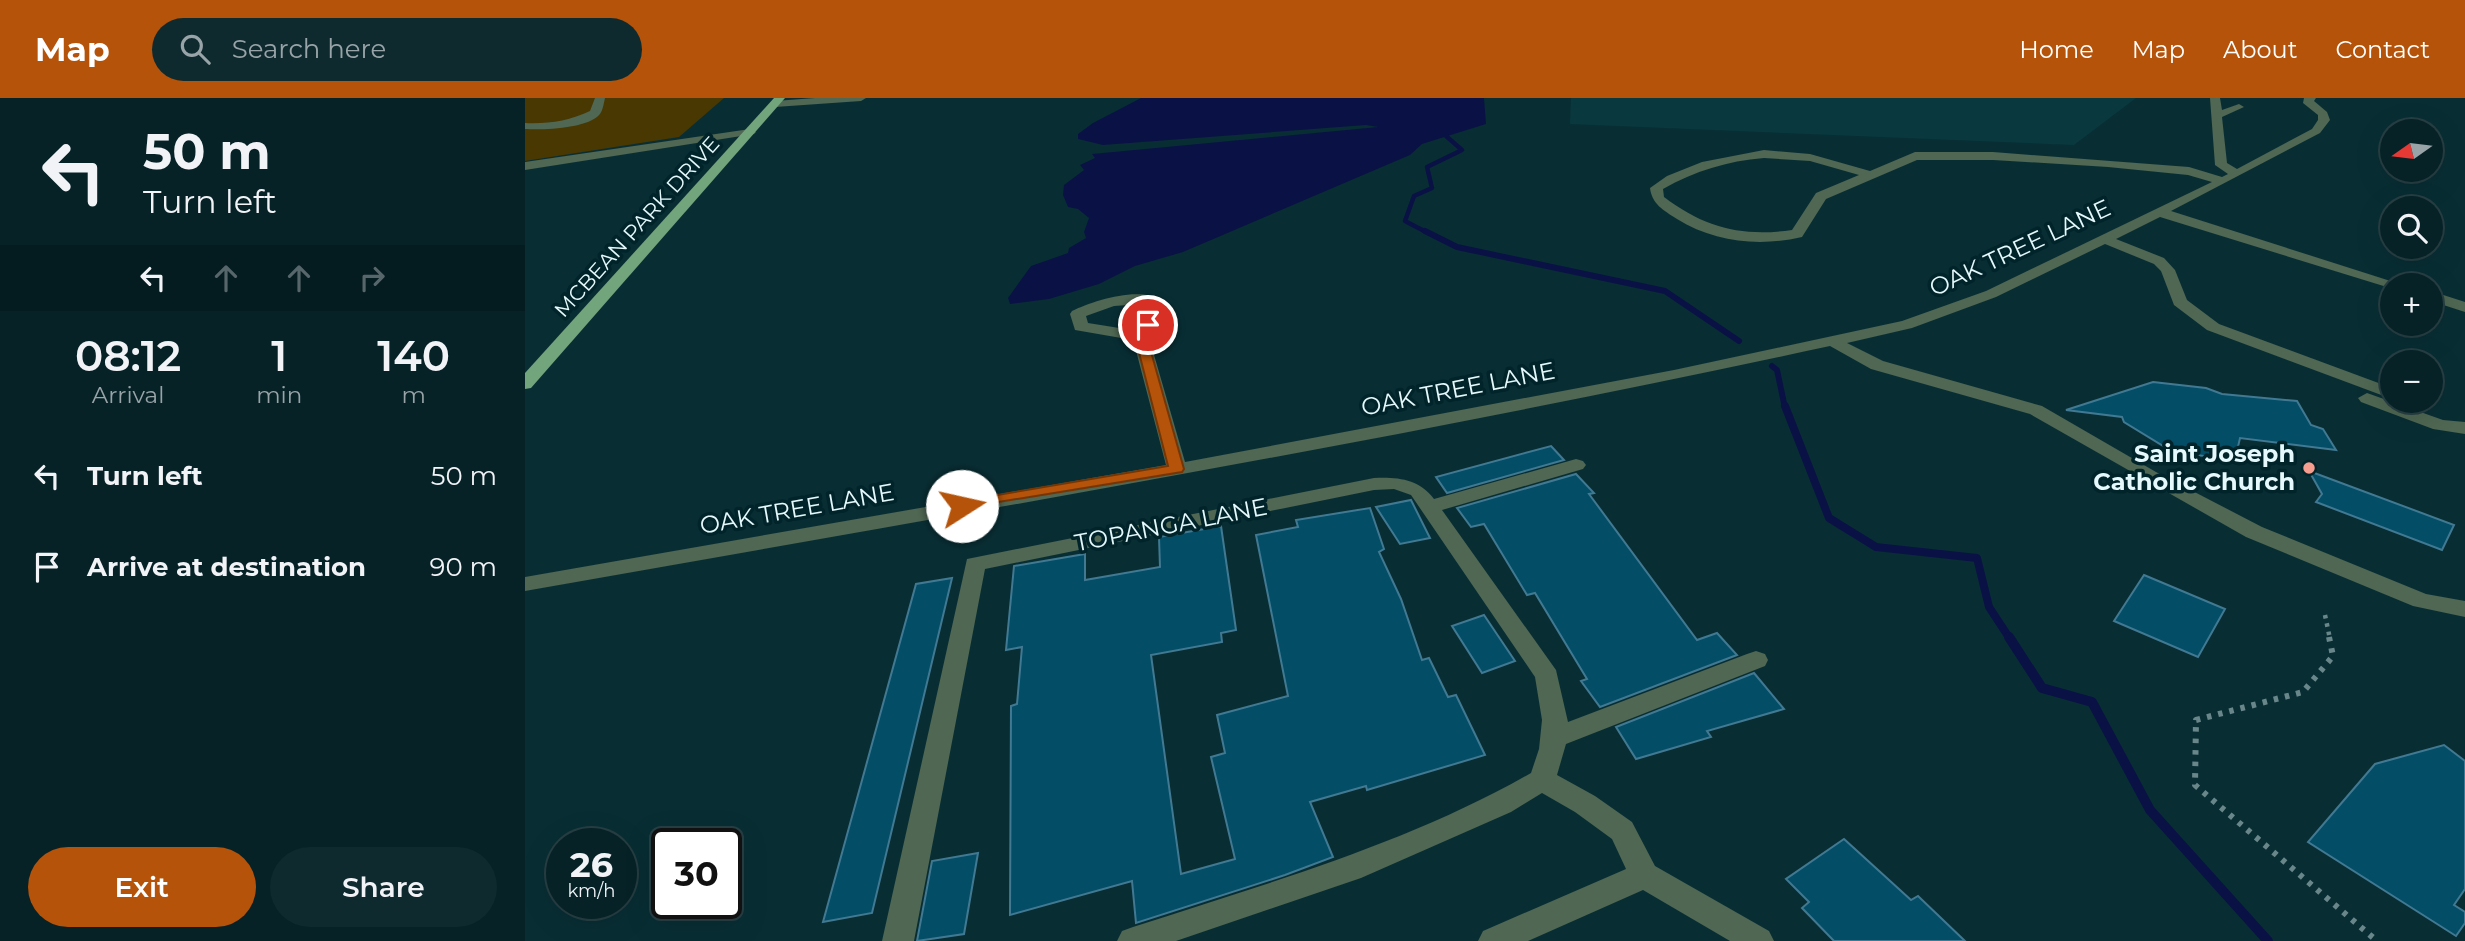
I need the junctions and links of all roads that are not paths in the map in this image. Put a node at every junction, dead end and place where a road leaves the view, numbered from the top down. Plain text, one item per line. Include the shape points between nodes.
1 (600, 98) edge
2 (861, 98) edge
3 (2215, 98) edge
4 (2309, 99) edge
5 (778, 101) edge
6 (2239, 107) dead end
7 (2216, 116) junction
8 (525, 126) edge
9 (750, 132) junction
10 (525, 166) edge
11 (1869, 174) junction
12 (2230, 178) junction
13 (2159, 212) junction
14 (2104, 239) junction
15 (2380, 280) edge
16 (2443, 300) edge
17 (2180, 302) junction
18 (2465, 307) edge
19 (1142, 341) dead end
20 (1832, 341) junction
21 (525, 384) edge
22 (2380, 390) edge
23 (2443, 412) edge
24 (2426, 413) edge
25 (2465, 420) edge
26 (2440, 425) junction
27 (2465, 428) edge
28 (1576, 465) dead end
29 (1177, 469) junction
30 (1429, 507) junction
31 (525, 584) edge
32 (2465, 609) edge
33 (1756, 660) dead end
34 (1553, 738) junction
35 (1542, 780) junction
36 (1644, 875) junction
37 (898, 941) edge
38 (1133, 941) edge
39 (1494, 941) edge
40 (1758, 941) edge

1 - 8 street via 595,113 580,121
2 - 5 street
3 - 7 street
4 - 12 street, OAK TREE LANE via 2323,114 2322,125
5 - 9 main road, MCBEAN PARK DRIVE
6 - 7 street
7 - 12 street via 2221,165
9 - 10 street
9 - 21 main road, MCBEAN PARK DRIVE
11 - 11 street via 1821,196 1797,234 1765,240 1733,239 1679,216 1658,199 1656,188 1677,174 1712,163 1777,154
11 - 12 street via 1915,156 1993,156
12 - 13 street, OAK TREE LANE
13 - 14 street, OAK TREE LANE
13 - 15 street
14 - 17 street via 2159,261 2168,270
14 - 20 street, OAK TREE LANE via 1960,307 1906,325
16 - 18 street
17 - 22 street via 2213,327
17 - 26 street via 2185,317 2216,341
19 - 29 street
20 - 29 street, OAK TREE LANE
20 - 32 street via 1877,365 2036,410 2255,532 2421,601
23 - 25 street
24 - 26 street
26 - 27 street
28 - 30 street
29 - 31 street, OAK TREE LANE
30 - 34 street, TOPANGA LANE via 1547,676 1555,708
30 - 37 street, TOPANGA LANE via 1418,492 1405,485 1374,484 975,564
33 - 34 street
34 - 35 street, TOPANGA LANE
35 - 36 street via 1622,831
35 - 38 street via 1501,804 1361,865
36 - 39 street
36 - 40 street

